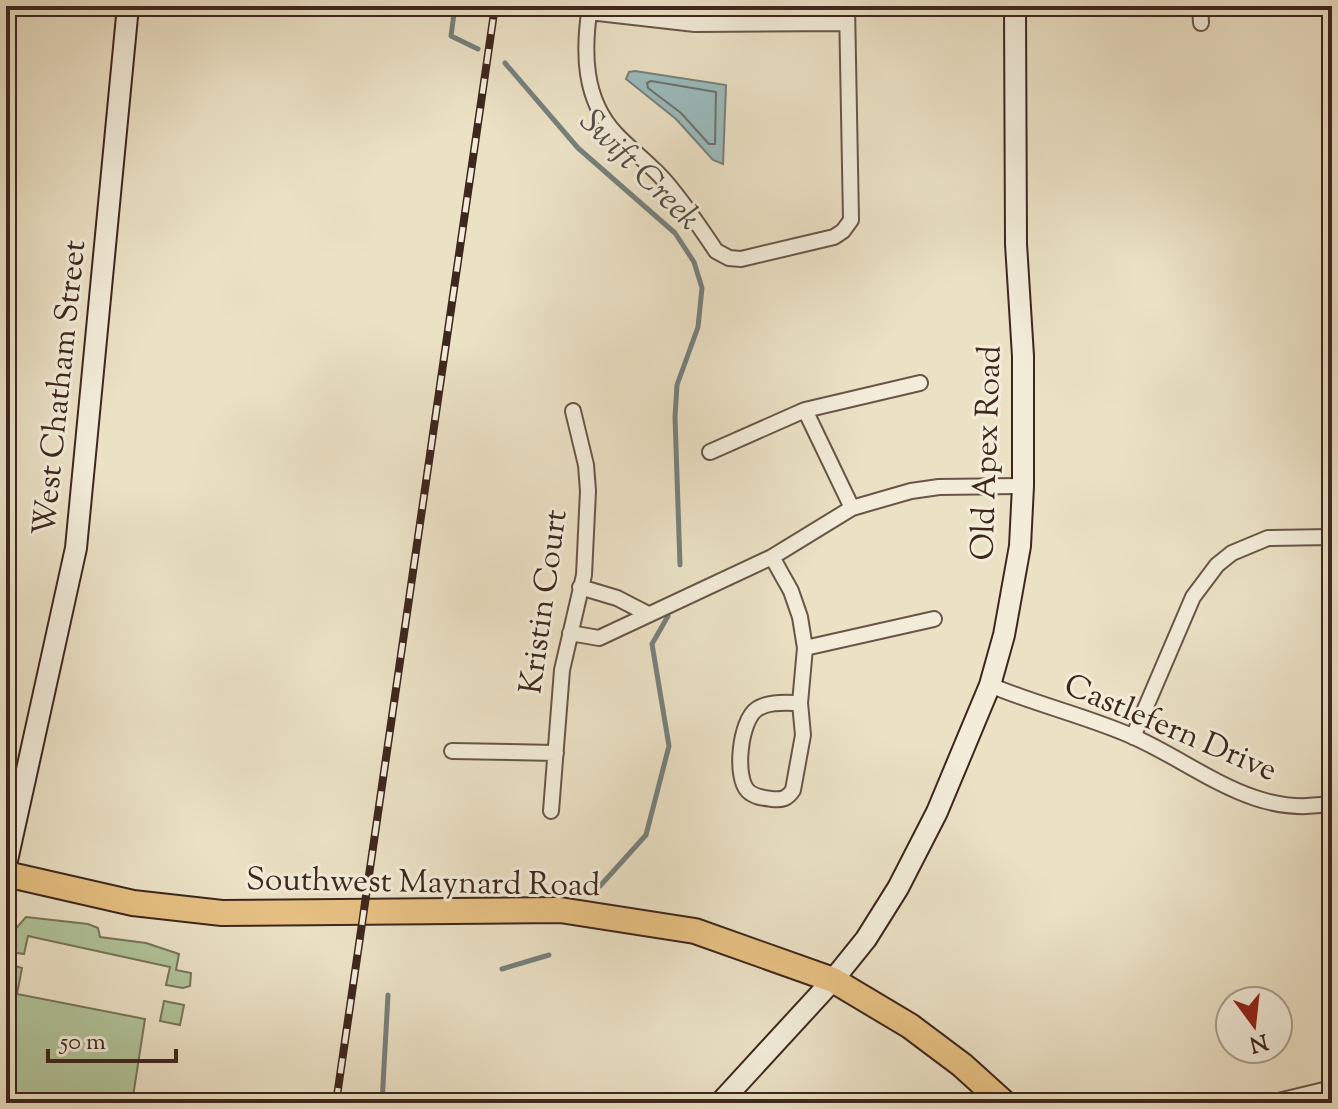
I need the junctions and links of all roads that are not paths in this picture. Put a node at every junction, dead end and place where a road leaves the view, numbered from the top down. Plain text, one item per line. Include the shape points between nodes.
1 (128, 6) edge
2 (847, 6) edge
3 (1015, 6) edge
4 (1200, 6) edge
5 (590, 9) edge
6 (847, 23) junction
7 (1201, 23) dead end
8 (920, 383) dead end
9 (805, 410) junction
10 (573, 411) dead end
11 (710, 452) dead end
12 (1023, 486) junction
13 (852, 508) junction
14 (1332, 537) edge
15 (772, 557) junction
16 (580, 587) junction
17 (648, 614) junction
18 (934, 619) dead end
19 (570, 633) junction
20 (805, 648) junction
21 (990, 685) junction
22 (800, 703) junction
23 (1133, 737) junction
24 (452, 751) dead end
25 (556, 753) junction
26 (1332, 803) edge
27 (551, 811) dead end
28 (6, 865) edge
29 (6, 874) edge
30 (833, 980) junction
31 (1332, 1088) edge
32 (720, 1103) edge
33 (1004, 1103) edge
34 (1270, 1103) edge

1 - 28 main road, West Chatham Street via 76,548
2 - 6 street
3 - 12 main road, Old Apex Road
4 - 7 street
5 - 6 street via 695,24
5 - 6 street via 587,70 599,112 664,180 716,251 741,259 834,237 851,220
8 - 9 street
9 - 11 street
9 - 13 street
10 - 16 street, Kristin Court via 588,491
12 - 13 street via 939,487
12 - 21 main road, Old Apex Road via 1020,546
13 - 15 street
14 - 23 street via 1268,538 1217,565 1193,597
15 - 17 street
15 - 20 street via 791,591
16 - 17 street
16 - 19 street, Kristin Court
17 - 19 street via 599,638
18 - 20 street
19 - 25 street, Kristin Court
20 - 22 street
21 - 23 street, Castlefern Drive
21 - 30 main road, Old Apex Road via 937,812 898,888
22 - 22 street via 803,735 793,790 781,800 752,794 743,780 745,723 767,704
23 - 26 street, Castlefern Drive via 1260,801 1282,807
24 - 25 street
25 - 27 street, Kristin Court
29 - 30 main road, Southwest Maynard Road via 133,903 222,913 560,910 695,931
30 - 32 main road, Old Apex Road
30 - 33 main road, Southwest Maynard Road via 910,1026
31 - 34 street

